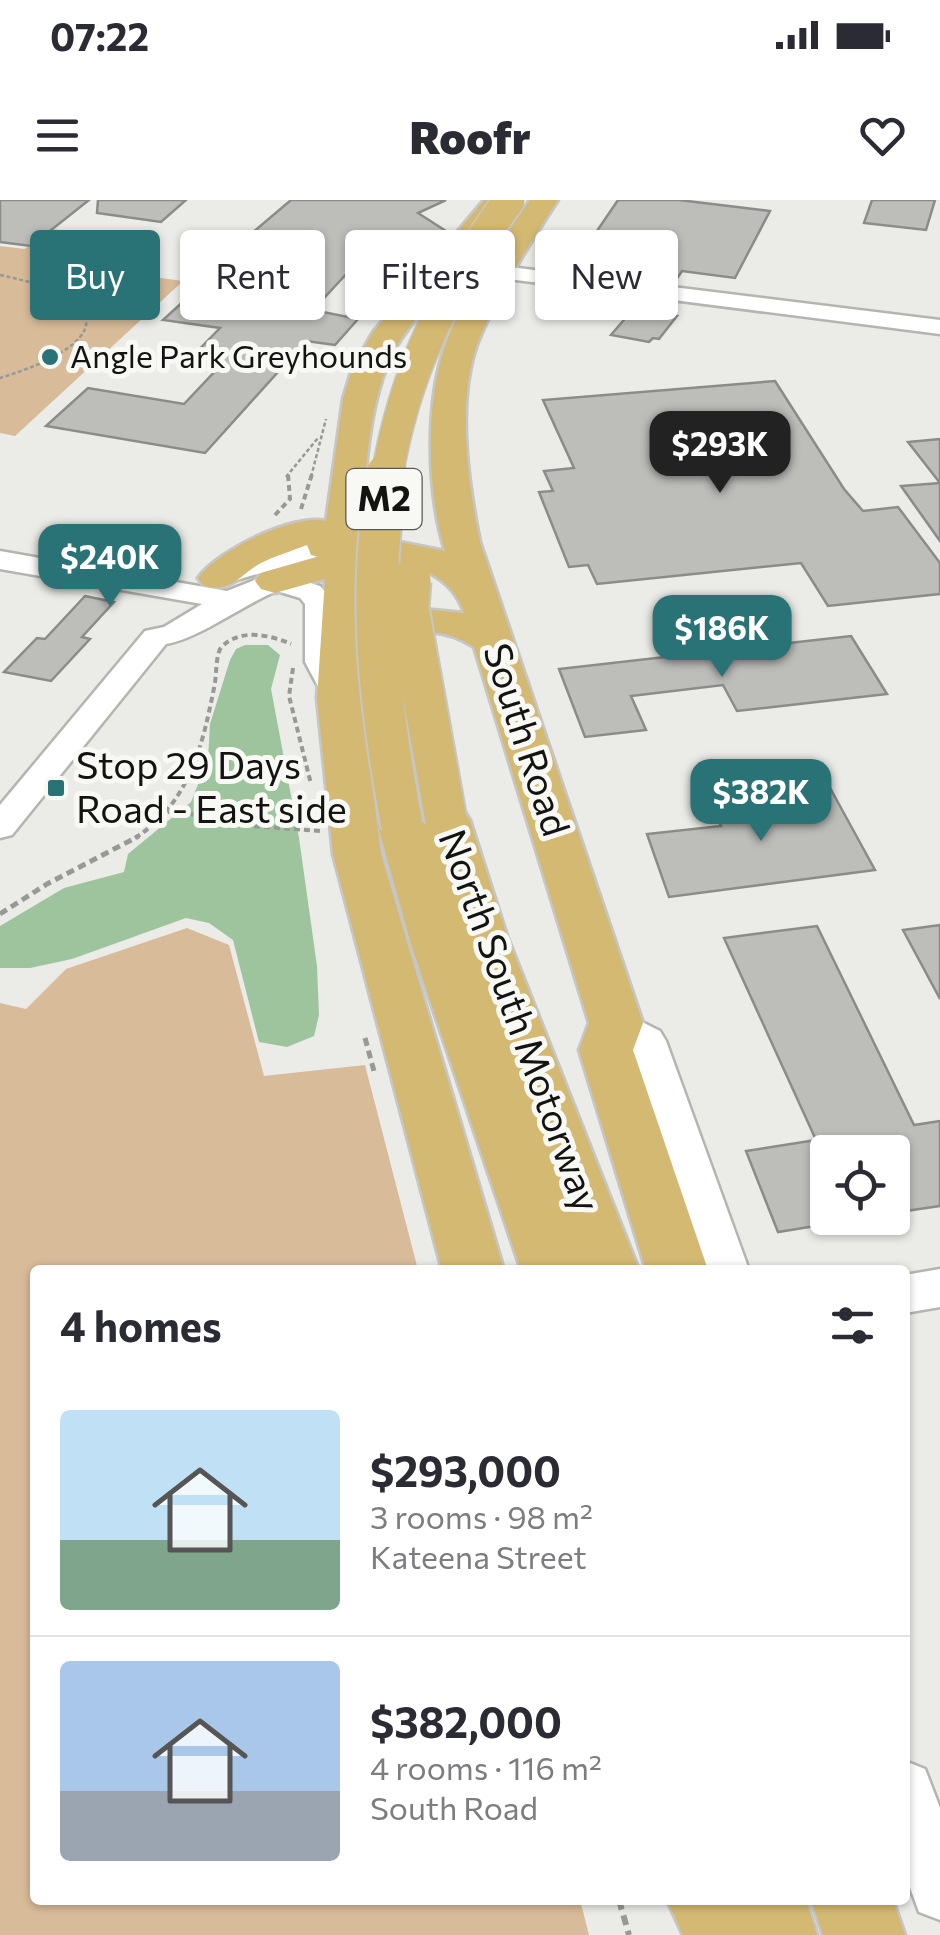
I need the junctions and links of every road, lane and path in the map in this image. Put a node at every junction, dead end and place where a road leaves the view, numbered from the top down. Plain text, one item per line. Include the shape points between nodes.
1 (499, 200) edge
2 (509, 200) edge
3 (531, 200) edge
4 (544, 200) edge
5 (475, 230) edge
6 (515, 250) edge
7 (515, 274) edge
8 (0, 276) edge
9 (400, 320) edge
10 (475, 320) edge
11 (940, 328) edge
12 (0, 378) edge
13 (330, 410) dead end
14 (318, 438) junction
15 (351, 456) junction
16 (449, 469) junction
17 (300, 513) dead end
18 (272, 518) dead end
19 (338, 541) junction
20 (390, 550) junction
21 (0, 560) edge
22 (276, 580) junction
23 (214, 590) junction
24 (495, 642) junction
25 (296, 650) dead end
26 (294, 662) dead end
27 (341, 676) junction
28 (313, 792) dead end
29 (168, 812) junction
30 (424, 823) junction
31 (0, 827) edge
32 (323, 831) dead end
33 (2, 910) edge
34 (616, 1023) junction
35 (473, 1265) edge
36 (550, 1265) edge
37 (606, 1265) edge
38 (675, 1265) edge
39 (725, 1265) edge
40 (940, 1288) edge
41 (910, 1293) edge
42 (910, 1803) edge
43 (940, 1891) edge
44 (621, 1905) edge
45 (711, 1905) edge
46 (767, 1905) edge
47 (630, 1935) edge
48 (730, 1935) edge
49 (776, 1935) edge

1 - 5 highway
2 - 30 highway, North South Motorway / M2, bridge via 451,282 411,366 390,444 376,613 382,722
3 - 30 highway, North South Motorway / M2, bridge via 474,285 436,373 421,444 408,608
4 - 6 highway, South Road
7 - 11 street
8 - 12 path via 59,288 75,296 89,318 70,349
9 - 15 highway via 369,368
10 - 16 highway, South Road via 452,380
13 - 14 path
14 - 17 path via 313,482
14 - 18 path via 286,478 290,499
15 - 16 highway via 361,471 388,479
15 - 19 highway
16 - 20 highway via 432,528
16 - 24 highway, South Road via 461,542
19 - 20 highway
19 - 22 highway
19 - 23 highway via 333,521 245,556
19 - 27 highway
20 - 24 highway via 422,556 468,582
21 - 23 street
22 - 23 street
22 - 27 street via 310,592 320,603 320,662
23 - 31 street via 173,634 156,636
24 - 27 highway via 458,623 406,620 372,632
24 - 34 highway, South Road
25 - 29 path via 267,635 234,639 218,651 196,765
26 - 28 path via 289,696
27 - 35 highway via 350,808 365,883
29 - 32 path
29 - 33 path via 100,862
30 - 36 highway, North South Motorway / M2 via 437,944
30 - 37 highway, North South Motorway / M2 via 482,936
34 - 38 highway via 606,1050
34 - 39 street, South Road via 646,1041
40 - 41 street
42 - 43 street
44 - 47 path
45 - 48 highway
46 - 49 highway

